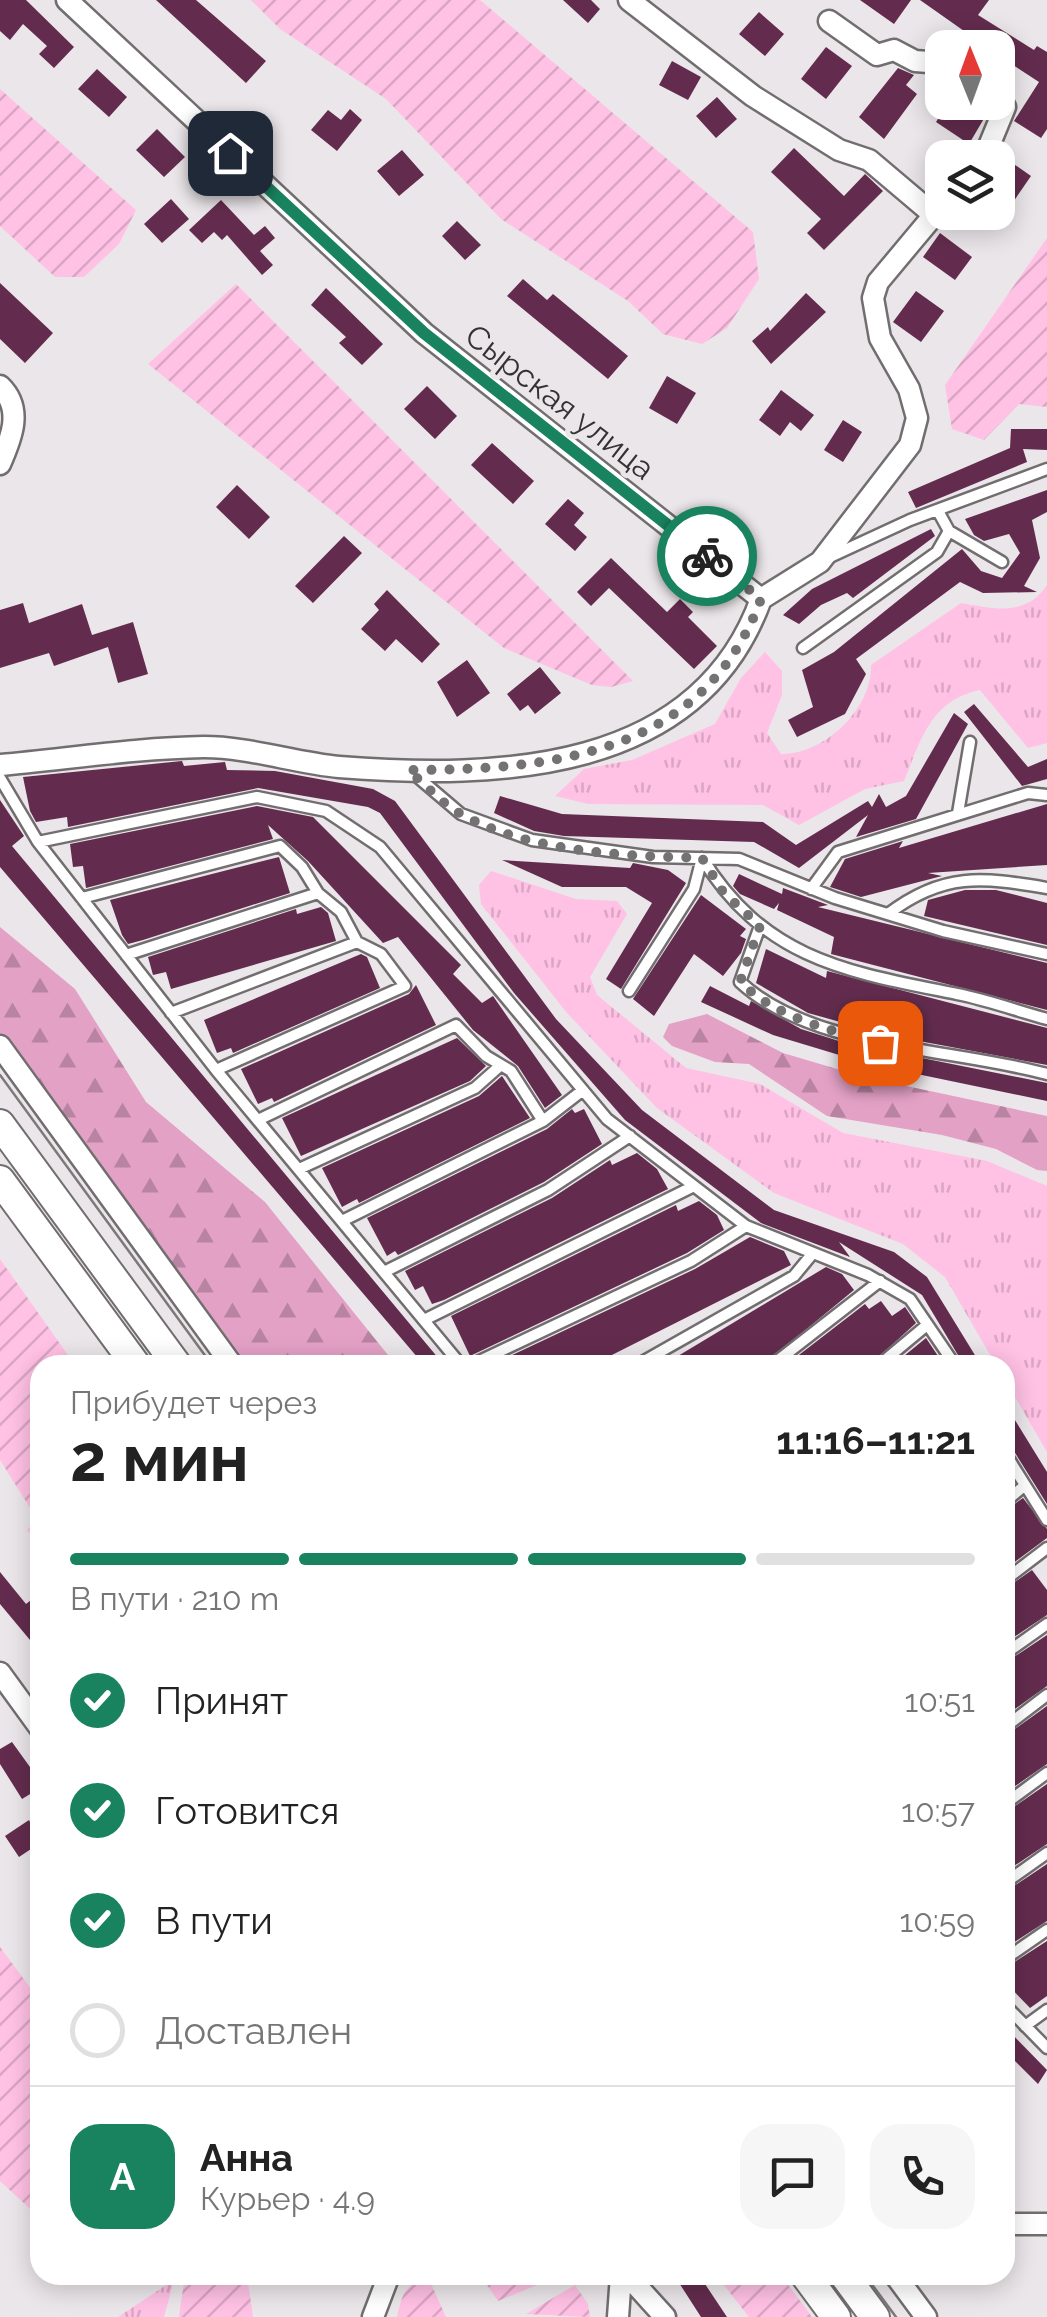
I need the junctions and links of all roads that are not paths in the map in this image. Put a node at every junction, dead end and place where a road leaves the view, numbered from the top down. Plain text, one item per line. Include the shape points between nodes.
1 (66, 0) edge
2 (629, 0) edge
3 (829, 21) dead end
4 (925, 61) edge
5 (925, 203) edge
6 (925, 228) edge
7 (0, 386) edge
8 (0, 464) edge
9 (1047, 469) edge
10 (938, 510) junction
11 (949, 531) junction
12 (820, 562) junction
13 (1002, 562) dead end
14 (761, 599) junction
15 (803, 648) dead end
16 (970, 742) dead end
17 (0, 765) edge
18 (408, 770) junction
19 (0, 778) edge
20 (1047, 795) edge
21 (958, 813) junction
22 (38, 842) junction
23 (702, 858) junction
24 (811, 888) junction
25 (1047, 888) edge
26 (318, 893) junction
27 (82, 898) junction
28 (888, 914) junction
29 (760, 926) junction
30 (357, 942) junction
31 (1047, 954) edge
32 (126, 955) junction
33 (629, 991) dead end
34 (171, 1013) junction
35 (1047, 1019) edge
36 (0, 1046) edge
37 (501, 1065) junction
38 (216, 1070) junction
39 (1047, 1074) edge
40 (582, 1090) junction
41 (258, 1120) junction
42 (543, 1120) junction
43 (0, 1124) edge
44 (630, 1136) junction
45 (299, 1169) junction
46 (0, 1180) edge
47 (694, 1186) junction
48 (342, 1221) junction
49 (746, 1226) junction
50 (813, 1253) junction
51 (384, 1272) junction
52 (880, 1282) junction
53 (424, 1320) junction
54 (928, 1325) junction
55 (129, 1355) edge
56 (170, 1355) edge
57 (225, 1355) edge
58 (453, 1355) edge
59 (492, 1355) edge
60 (655, 1355) edge
61 (785, 1355) edge
62 (891, 1355) edge
63 (948, 1355) edge
64 (1015, 1470) edge
65 (1024, 1486) junction
66 (1015, 1494) edge
67 (1047, 1520) edge
68 (1045, 1554) edge
69 (1015, 1574) edge
70 (1047, 1624) edge
71 (1015, 1647) edge
72 (0, 1673) edge
73 (1047, 1695) edge
74 (30, 1714) edge
75 (1015, 1719) edge
76 (1047, 1773) edge
77 (1015, 1797) edge
78 (1047, 1853) edge
79 (1015, 1876) edge
80 (1047, 1930) edge
81 (1015, 1952) edge
82 (1047, 2010) edge
83 (1015, 2016) edge
84 (1025, 2026) junction
85 (1047, 2048) edge
86 (1015, 2224) edge
87 (1047, 2224) edge
88 (385, 2285) edge
89 (623, 2285) edge
90 (634, 2285) edge
91 (812, 2285) edge
92 (851, 2285) edge
93 (902, 2285) edge
94 (374, 2317) edge
95 (618, 2317) edge
96 (665, 2317) edge
97 (836, 2317) edge
98 (875, 2317) edge
99 (926, 2317) edge

1 - 14 street, Сырская улица via 424,333
2 - 5 street via 753,96 839,150 869,160
3 - 4 street via 877,55 894,50
6 - 12 street via 878,282 873,298 880,338 917,418 910,445
7 - 8 street via 15,427
9 - 10 lane
10 - 11 lane
10 - 12 lane
11 - 13 lane
11 - 15 lane via 937,552
12 - 14 street
14 - 18 street via 748,637 707,691 618,745 565,760
16 - 21 lane
17 - 18 street via 207,747
18 - 23 lane via 460,814 532,840
19 - 22 lane
20 - 21 lane
21 - 24 lane via 838,852
22 - 27 lane
22 - 40 lane via 257,797 326,811 380,847
23 - 24 lane via 739,859
23 - 29 lane via 723,892
23 - 33 lane via 694,889
24 - 28 lane
25 - 28 lane via 980,876 918,892
26 - 27 lane via 280,846
26 - 30 lane via 341,912
26 - 32 lane
27 - 32 lane
28 - 31 lane
29 - 35 lane via 852,974
29 - 39 lane via 740,982 761,1002 880,1043
30 - 34 lane
30 - 38 lane via 381,954 406,986
32 - 34 lane
34 - 38 lane
36 - 57 street
37 - 41 lane via 456,1024
37 - 42 lane
37 - 45 lane via 475,1088
38 - 41 lane
40 - 42 lane
40 - 44 lane
41 - 45 lane
42 - 48 lane
43 - 56 main road
44 - 47 lane
44 - 51 lane via 548,1190
45 - 48 lane
46 - 55 main road
47 - 49 lane
47 - 53 lane
48 - 51 lane
49 - 50 lane
49 - 59 lane via 690,1261
50 - 52 lane
50 - 60 lane via 794,1276
51 - 53 lane
52 - 54 lane via 910,1300
52 - 61 lane
53 - 58 lane
54 - 62 lane
54 - 63 lane
64 - 65 lane
65 - 66 lane
65 - 67 lane
68 - 69 lane
70 - 71 lane
72 - 74 street
73 - 75 lane
76 - 77 lane
78 - 79 lane
80 - 81 lane
82 - 84 lane
83 - 84 lane
84 - 85 lane
86 - 87 street
88 - 94 street
89 - 95 street
90 - 96 street
91 - 97 main road
92 - 98 main road
93 - 99 street

